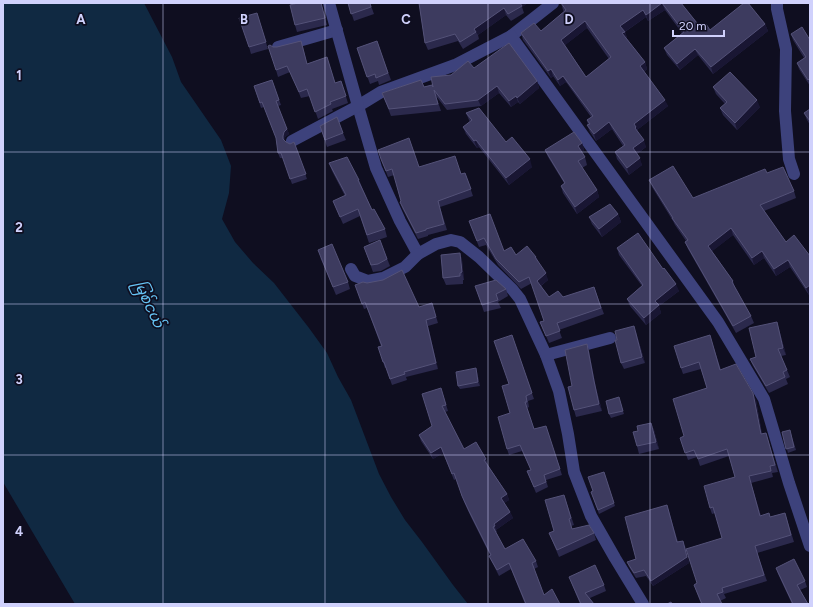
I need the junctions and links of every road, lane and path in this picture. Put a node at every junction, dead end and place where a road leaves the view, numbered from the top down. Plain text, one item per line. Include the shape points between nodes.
1 (329, 3) edge
2 (553, 3) edge
3 (777, 3) edge
4 (337, 30) junction
5 (511, 36) junction
6 (278, 47) edge
7 (358, 106) junction
8 (292, 141) edge
9 (794, 174) dead end
10 (418, 254) junction
11 (351, 269) dead end
12 (610, 338) dead end
13 (546, 355) junction
14 (810, 546) edge
15 (643, 604) edge

1 - 4 street
2 - 5 street
3 - 9 street via 786,49 785,111 789,159
4 - 6 street
4 - 7 street
5 - 7 street via 455,65 381,92
5 - 14 street via 718,322 764,399
7 - 8 street
7 - 10 street via 376,168
10 - 11 street via 405,267 383,278 368,281 355,276
10 - 13 street via 450,240 460,242 479,256 520,299
12 - 13 street
13 - 15 street via 559,391 574,472 591,516

